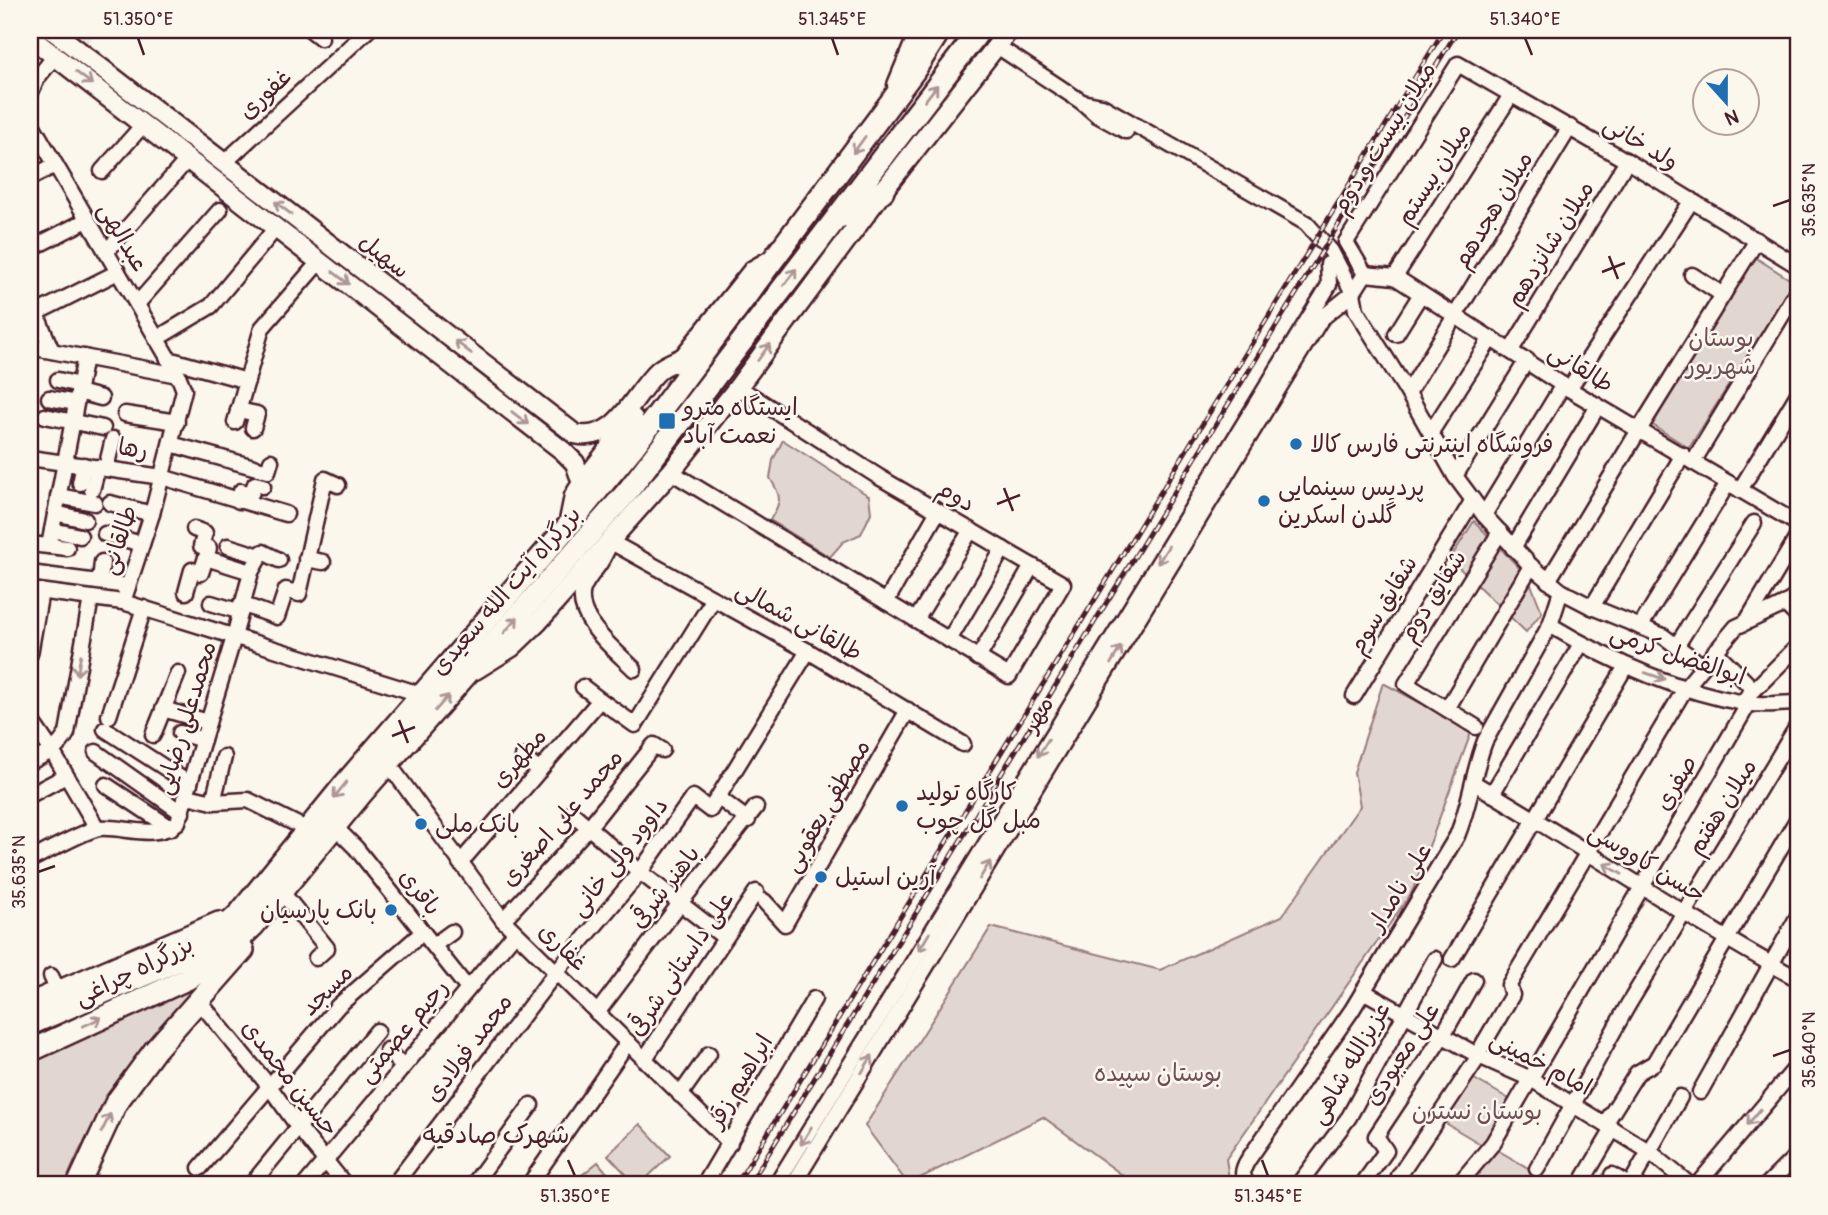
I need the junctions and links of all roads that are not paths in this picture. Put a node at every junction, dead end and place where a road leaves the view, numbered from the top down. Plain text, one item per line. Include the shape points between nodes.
1 (52, 30) edge
2 (369, 30) edge
3 (920, 30) edge
4 (940, 30) edge
5 (980, 30) edge
6 (1009, 30) edge
7 (30, 37) edge
8 (997, 46) junction
9 (55, 56) junction
10 (1458, 64) joint
11 (30, 94) edge
12 (1511, 95) junction
13 (1082, 102) junction
14 (888, 106) junction
15 (30, 121) edge
16 (143, 125) junction
17 (1570, 127) junction
18 (188, 159) junction
19 (1627, 161) junction
20 (224, 163) junction
21 (55, 165) junction
22 (102, 171) dead end
23 (30, 178) edge
24 (883, 191) junction
25 (1692, 201) junction
26 (220, 210) dead end
27 (87, 220) junction
28 (830, 225) junction
29 (276, 228) junction
30 (1757, 240) junction
31 (30, 249) edge
32 (106, 252) junction
33 (1329, 257) junction
34 (776, 258) junction
35 (320, 262) junction
36 (1798, 266) edge
37 (118, 272) junction
38 (1365, 274) junction
39 (1692, 275) dead end
40 (1395, 276) junction
41 (1798, 289) edge
42 (1421, 294) junction
43 (1323, 295) junction
44 (1723, 295) junction
45 (1345, 298) junction
46 (136, 304) junction
47 (33, 306) edge
48 (1457, 317) junction
49 (1396, 334) dead end
50 (156, 338) junction
51 (1491, 338) junction
52 (30, 347) edge
53 (1511, 350) junction
54 (52, 351) junction
55 (85, 357) junction
56 (684, 357) junction
57 (168, 359) junction
58 (1527, 360) junction
59 (178, 375) junction
60 (58, 380) dead end
61 (247, 381) junction
62 (738, 387) junction
63 (1566, 387) junction
64 (78, 393) junction
65 (1408, 393) junction
66 (1798, 394) edge
67 (49, 398) dead end
68 (102, 398) dead end
69 (1598, 406) junction
70 (125, 414) dead end
71 (45, 416) dead end
72 (72, 422) junction
73 (177, 422) junction
74 (253, 428) dead end
75 (1639, 430) junction
76 (1431, 432) junction
77 (575, 434) junction
78 (171, 444) junction
79 (564, 451) junction
80 (1232, 455) junction
81 (30, 458) edge
82 (1688, 459) junction
83 (271, 461) dead end
84 (64, 463) junction
85 (96, 467) junction
86 (671, 472) junction
87 (1455, 476) junction
88 (162, 477) junction
89 (331, 482) dead end
90 (582, 483) junction
91 (263, 486) dead end
92 (1734, 486) junction
93 (234, 494) junction
94 (94, 495) junction
95 (58, 496) junction
96 (1473, 500) junction
97 (628, 505) junction
98 (938, 511) junction
99 (55, 513) junction
100 (286, 513) dead end
101 (152, 514) junction
102 (1484, 516) junction
103 (1796, 517) edge
104 (85, 520) dead end
105 (1754, 523) dead end
106 (568, 526) junction
107 (194, 529) dead end
108 (52, 530) junction
109 (971, 530) junction
110 (1500, 533) junction
111 (105, 534) dead end
112 (80, 536) dead end
113 (1798, 536) edge
114 (611, 542) junction
115 (30, 544) edge
116 (142, 544) junction
117 (49, 546) junction
118 (228, 546) dead end
119 (67, 548) dead end
120 (1513, 548) junction
121 (1003, 549) junction
122 (262, 554) junction
123 (206, 558) junction
124 (306, 559) junction
125 (279, 560) dead end
126 (102, 562) dead end
127 (323, 562) dead end
128 (1032, 566) junction
129 (1531, 566) junction
130 (251, 572) junction
131 (30, 573) edge
132 (1548, 581) junction
133 (100, 582) junction
134 (128, 586) junction
135 (35, 591) edge
136 (1561, 591) junction
137 (186, 592) dead end
138 (1798, 595) edge
139 (91, 598) junction
140 (713, 600) junction
141 (123, 602) junction
142 (886, 602) junction
143 (211, 603) dead end
144 (1785, 604) junction
145 (1592, 607) junction
146 (144, 608) junction
147 (241, 608) junction
148 (1798, 617) edge
149 (916, 620) junction
150 (1746, 621) junction
151 (1550, 625) junction
152 (1640, 628) junction
153 (234, 637) junction
154 (949, 640) junction
155 (1581, 644) junction
156 (1677, 645) junction
157 (1798, 646) edge
158 (808, 651) junction
159 (1715, 652) junction
160 (30, 654) edge
161 (978, 658) junction
162 (1626, 666) junction
163 (1703, 666) junction
164 (634, 669) dead end
165 (178, 673) dead end
166 (466, 676) junction
167 (583, 687) dead end
168 (1686, 687) junction
169 (1086, 692) junction
170 (423, 695) junction
171 (1354, 696) dead end
172 (1749, 698) junction
173 (600, 700) junction
174 (1798, 703) edge
175 (163, 709) junction
176 (1447, 709) junction
177 (908, 710) junction
178 (30, 719) edge
179 (208, 722) junction
180 (1798, 725) edge
181 (1476, 727) dead end
182 (180, 733) dead end
183 (153, 735) dead end
184 (203, 740) junction
185 (963, 744) dead end
186 (659, 748) dead end
187 (52, 751) junction
188 (96, 752) dead end
189 (224, 757) dead end
190 (523, 757) dead end
191 (30, 762) edge
192 (388, 763) junction
193 (539, 771) junction
194 (66, 776) junction
195 (1474, 783) junction
196 (106, 785) dead end
197 (188, 790) junction
198 (1492, 794) junction
199 (30, 795) edge
200 (719, 798) junction
201 (213, 802) junction
202 (756, 807) dead end
203 (182, 813) junction
204 (572, 813) dead end
205 (1536, 818) junction
206 (1798, 818) edge
207 (748, 820) junction
208 (334, 826) junction
209 (589, 827) junction
210 (97, 828) junction
211 (171, 828) junction
212 (308, 830) junction
213 (1588, 854) junction
214 (30, 860) edge
215 (460, 863) junction
216 (640, 872) junction
217 (1642, 885) junction
218 (281, 891) junction
219 (760, 897) joint
220 (681, 902) junction
221 (1684, 912) junction
222 (1798, 916) edge
223 (246, 919) junction
224 (503, 920) junction
225 (452, 932) dead end
226 (423, 933) junction
227 (515, 933) junction
228 (725, 938) junction
229 (1728, 938) junction
230 (433, 945) junction
231 (316, 958) dead end
232 (1436, 959) dead end
233 (1452, 959) dead end
234 (1770, 964) junction
235 (106, 970) junction
236 (556, 972) junction
237 (1798, 979) edge
238 (1474, 980) dead end
239 (468, 989) junction
240 (1363, 991) junction
241 (814, 999) dead end
242 (199, 1001) junction
243 (30, 1004) edge
244 (597, 1013) junction
245 (52, 1014) junction
246 (1404, 1015) junction
247 (30, 1024) edge
248 (377, 1031) dead end
249 (1443, 1035) junction
250 (628, 1042) junction
251 (387, 1050) dead end
252 (30, 1051) edge
253 (709, 1054) dead end
254 (1479, 1056) junction
255 (644, 1060) junction
256 (1798, 1065) edge
257 (402, 1068) junction
258 (1531, 1079) junction
259 (269, 1086) junction
260 (1700, 1092) dead end
261 (680, 1095) junction
262 (1680, 1097) dead end
263 (1572, 1104) junction
264 (531, 1105) dead end
265 (1609, 1126) junction
266 (299, 1128) junction
267 (730, 1143) junction
268 (93, 1150) junction
269 (1650, 1152) junction
270 (1798, 1154) edge
271 (326, 1160) junction
272 (200, 1168) dead end
273 (1537, 1169) dead end
274 (1612, 1175) dead end
275 (1399, 1176) dead end
276 (1466, 1183) edge
277 (78, 1185) edge
278 (87, 1185) edge
279 (251, 1185) edge
280 (305, 1185) edge
281 (345, 1185) edge
282 (394, 1185) edge
283 (473, 1185) edge
284 (529, 1185) edge
285 (704, 1185) edge
286 (776, 1185) edge
287 (793, 1185) edge
288 (1248, 1185) edge
289 (1298, 1185) edge
290 (1362, 1185) edge
291 (1580, 1185) edge
292 (1630, 1185) edge
293 (1690, 1185) edge
294 (1697, 1185) edge
295 (1767, 1185) edge

1 - 20 main road, سهیل
2 - 20 street, غفوری
3 - 14 main road
4 - 14 highway, بزرگراه آیت الله سعیدی
28 -> 5 highway, بزرگراه آیت الله سعیدی
6 - 8 main road
7 - 9 main road, سهیل
8 - 13 street
8 - 24 main road
9 - 11 street
9 -> 16 main road, سهیل
10 - 12 street, ولد خانی
10 - 38 street, میلان بیست و دوم via 1346,242
12 - 17 street, ولد خانی
12 - 40 street, میلان بیستم
13 - 33 street via 1097,115 1302,230 1324,257
13 - 33 street via 1102,106 1306,223
14 -> 34 highway, بزرگراه آیت الله سعیدی
15 - 21 street, عبدالهی
16 - 18 main road, سهیل
16 - 22 street
17 - 19 street, ولد خانی
17 - 48 street, میلان هجدهم
18 - 29 main road, سهیل
18 - 32 street
19 - 25 street, ولد خانی
19 - 53 street, میلان شانزدهم
77 -> 20 main road, سهیل
21 - 23 street
21 - 27 street, عبدالهی
24 - 28 highway
62 -> 24 main road
25 - 30 street, ولد خانی
25 - 63 street
26 - 46 street
27 - 31 street
27 - 32 street, عبدالهی
97 -> 28 highway, بزرگراه آیت الله سعیدی
29 - 35 main road, سهیل
29 - 50 street via 211,306
30 - 36 street, ولد خانی
30 - 44 street
32 - 37 street, عبدالهی
33 - 43 street, مهر via 1329,285
33 - 45 street
34 - 56 main road via 752,270
34 - 106 highway, بزرگراه آیت الله سعیدی
35 - 61 street via 262,328
35 -> 79 main road, سهیل
37 - 46 street, عبدالهی
37 - 47 street
38 - 40 street
38 - 45 street
39 - 44 street
40 - 42 street, طالقانی
41 - 82 street
42 - 48 street, طالقانی
42 - 49 street
43 - 45 street via 1335,292 1338,298
43 - 80 street, مهر
44 - 75 street
45 - 65 street
45 - 80 street, مهر via 1321,319
46 - 50 street, عبدالهی
47 - 54 street
48 - 51 street, طالقانی
48 - 65 street, میلان هجدهم
50 - 57 street, عبدالهی
51 - 53 street, طالقانی
51 - 76 street
52 - 54 street
53 - 58 street, طالقانی
54 - 55 street
55 - 59 street
55 - 64 street
56 - 77 main road via 660,369 609,428 587,437
56 - 90 main road
57 - 59 street, عبدالهی
57 - 61 street
58 - 63 street, طالقانی
58 - 87 street
59 - 73 street, طالقانی via 184,390
60 - 64 street
61 - 74 street via 237,416 257,414
62 - 86 main road
62 - 98 street, دوم
63 - 69 street, طالقانی
63 - 102 street
64 - 67 street
64 - 68 street
64 - 72 street
65 - 76 street
66 - 92 street
69 - 75 street, طالقانی
69 - 120 street
70 - 73 street
71 - 72 street
72 - 84 street
72 - 85 street via 108,434
73 - 78 street, طالقانی
75 - 82 street, طالقانی
75 - 132 street
76 - 87 street
77 - 79 main road via 579,446 570,453
78 - 83 street via 268,471
78 - 88 street, طالقانی
79 - 90 main road, سهیل via 575,463
80 - 169 street, مهر
81 - 84 street, رها
82 - 92 street, طالقانی
82 - 145 street
84 - 85 street, رها
84 - 95 street
85 - 88 street, رها
85 - 94 street
86 - 97 main road
86 - 142 street
87 - 96 street
88 - 93 street, رها
88 - 101 street, طالقانی
89 - 124 street
90 - 106 main road via 574,496
91 - 93 street via 255,484 251,494
92 - 103 street, طالقانی
92 - 152 street
93 - 100 street, رها
94 - 95 street
94 - 101 street
95 - 99 street
96 - 102 street
96 - 171 street, شقایق سوم
97 - 114 main road
166 -> 97 highway, بزرگراه آیت الله سعیدی
98 - 109 street, دوم
98 - 142 street
99 - 104 street
99 - 108 street
101 - 116 street, طالقانی
102 - 110 street
105 - 156 street
106 - 170 highway, بزرگراه آیت الله سعیدی
107 - 123 street via 205,533 201,546 209,548
108 - 112 street
108 - 117 street
109 - 121 street, دوم
109 - 149 street
110 - 120 street
110 - 176 street, شقایق دوم via 1406,684
111 - 116 street
113 - 150 street
114 - 140 street, طالقانی شمالی
114 - 164 street via 583,590 582,604 598,634
114 - 166 main road via 512,647
115 - 117 street
116 - 134 street, طالقانی
117 - 119 street
118 - 122 street
120 - 129 street
121 - 128 street, دوم
121 - 154 street
122 - 125 street
122 - 130 street, محمدعلی رضایی
123 - 130 street
123 - 137 street via 201,573 192,570
124 - 127 street
124 - 147 street via 305,595 286,590 277,617
126 - 133 street
128 - 161 street
128 - 161 street, دوم via 1063,584 1009,676
129 - 132 street
129 - 176 street
130 - 147 street, محمدعلی رضایی
131 - 133 street
132 - 136 street
133 - 134 street
134 - 141 street, طالقانی
135 - 139 street
135 - 160 street
136 - 145 street
136 - 151 street, علی نامدار
138 - 144 street
139 - 141 street
139 -> 187 street via 68,733
140 - 158 street, طالقانی شمالی
140 - 173 street via 635,725
141 - 146 street, طالقانی
142 - 149 street
143 - 147 street
144 - 148 street
144 - 150 street
145 - 152 street
146 - 153 street, طالقانی
146 - 197 street via 107,723
147 - 153 street, محمدعلی رضایی
149 - 154 street
150 - 159 street
151 - 155 street, ابوالفضل کرمی
151 - 195 street, علی نامدار via 1485,741
152 - 156 street
153 - 170 street, طالقانی
153 - 179 street, محمدعلی رضایی
154 - 161 street
155 - 162 street, ابوالفضل کرمی
155 - 198 street
156 - 163 street
157 - 172 street, صفری
158 - 177 street, طالقانی شمالی
158 - 200 street
159 - 163 street
159 - 172 street
162 -> 168 street, ابوالفضل کرمی
162 - 205 street
163 - 168 street
165 - 175 street
192 -> 166 highway, بزرگراه آیت الله سعیدی
167 - 173 street
168 - 172 street, ابوالفضل کرمی
168 - 213 street
169 -> 286 street, مهر
287 -> 169 street, مهر
170 -> 212 highway, بزرگراه آیت الله سعیدی
172 - 174 street, ابوالفضل کرمی
172 - 217 street, صفری
173 - 193 street, مطهری
175 - 179 street
175 - 183 street
176 - 181 street
177 - 185 street, طالقانی شمالی
177 - 219 street, مصطفی یعقوبی via 785,924
178 - 187 street
179 - 184 street, محمدعلی رضایی
180 - 221 street, میلان هفتم
182 - 184 street
184 - 197 street, محمدعلی رضایی
186 - 209 street, محمد علی اصغری
187 - 191 street
187 - 194 street
188 - 203 street
189 - 201 street
190 - 193 street
192 - 208 highway, بزرگراه آیت الله سعیدی
192 - 215 street, غفاری
193 - 215 street, مطهری
194 - 199 street
194 - 210 street
195 - 198 street, حسن کاووسی
195 - 240 street, علی نامدار via 1457,836
196 - 211 street
197 - 201 street
197 - 203 street, محمدعلی رضایی
198 - 205 street, حسن کاووسی
200 - 207 street
200 - 216 street, داوود ولی خانی via 710,810 694,797
201 - 212 street via 248,800
202 - 207 street, باهنر شرقی
203 - 211 street, محمدعلی رضایی
204 - 209 street
205 - 213 street, حسن کاووسی
205 - 233 street
206 - 229 street
207 - 220 street, باهنر شرقی
208 - 218 highway, بزرگراه آیت الله سعیدی
208 - 226 street, باقری
209 - 216 street
209 - 224 street, محمد علی اصغری
210 - 211 street, محمدعلی رضایی via 158,832
210 - 214 street, محمدعلی رضایی
212 - 223 highway, بزرگراه آیت الله سعیدی
217 -> 213 street, حسن کاووسی
213 - 254 street via 1509,985 1512,995
215 - 224 street, غفاری
216 - 220 street
216 - 236 street, داوود ولی خانی
217 - 221 street, حسن کاووسی
217 - 258 street, صفری
218 - 223 highway, بزرگراه آیت الله سعیدی
218 - 231 street via 327,947
219 - 228 street, علی داستانی شرقی
220 - 228 street
220 - 244 street, باهنر شرقی
221 - 229 street, حسن کاووسی
221 - 263 street, میلان هفتم
222 - 234 street
223 - 235 highway
223 - 242 highway, بزرگراه آیت الله سعیدی via 250,942
223 - 245 highway, بزرگراه چراغی via 181,959
252 -> 223 highway, بزرگراه چراغی via 187,979 225,953
224 - 227 street, غفاری
225 - 230 street
226 - 230 street, باقری
226 - 259 street, مسجد via 338,1006
227 - 236 street, غفاری
227 - 239 street, رحیم عصمتی
228 - 255 street, علی داستانی شرقی
229 - 234 street, حسن کاووسی
229 - 265 street via 1654,1063 1637,1073
230 - 239 street, باقری
232 - 246 street, عزیزالله شاهی
234 - 237 street, حسن کاووسی
234 - 260 street
235 - 243 highway via 54,983
235 - 245 highway
236 - 244 street, غفاری
236 - 282 street, محمد فولادی
238 - 249 street, علی معبودی
239 - 257 street, رحیم عصمتی
240 - 246 street, امام خمینی
240 - 288 street, علی نامدار via 1242,1169
241 - 267 street, ابراهیم زقر
242 - 259 street, حسین محمدی
268 -> 242 highway, بزرگراه آیت الله سعیدی via 116,1103
244 - 250 street, غفاری
245 - 247 highway, بزرگراه چراغی
246 - 249 street, امام خمینی
246 - 289 street, عزیزالله شاهی via 1349,1117
248 - 266 street
249 - 254 street, امام خمینی
249 - 290 street, علی معبودی via 1376,1136 1386,1151
250 - 255 street, غفاری
250 - 284 street
251 - 257 street
253 - 261 street
254 - 258 street, امام خمینی
254 - 275 street
255 - 261 street, غفاری
256 -> 294 street
257 - 271 street, رحیم عصمتی
258 - 263 street, امام خمینی
258 - 276 street, صفری
259 - 266 street, حسین محمدی
259 - 272 street, مسجد
261 - 267 street, غفاری
262 - 269 street
263 - 265 street, امام خمینی
263 - 273 street, میلان هفتم
264 - 283 street
265 - 269 street, امام خمینی
265 - 291 street
266 - 271 street, حسین محمدی
266 - 279 street
267 - 285 street, ابراهیم زقر
268 - 277 highway, بزرگراه آیت الله سعیدی
268 - 278 street
269 - 292 street
269 - 293 street, امام خمینی
270 - 295 street
271 - 280 street, رحیم عصمتی
271 - 281 street, حسین محمدی
274 - 292 street

